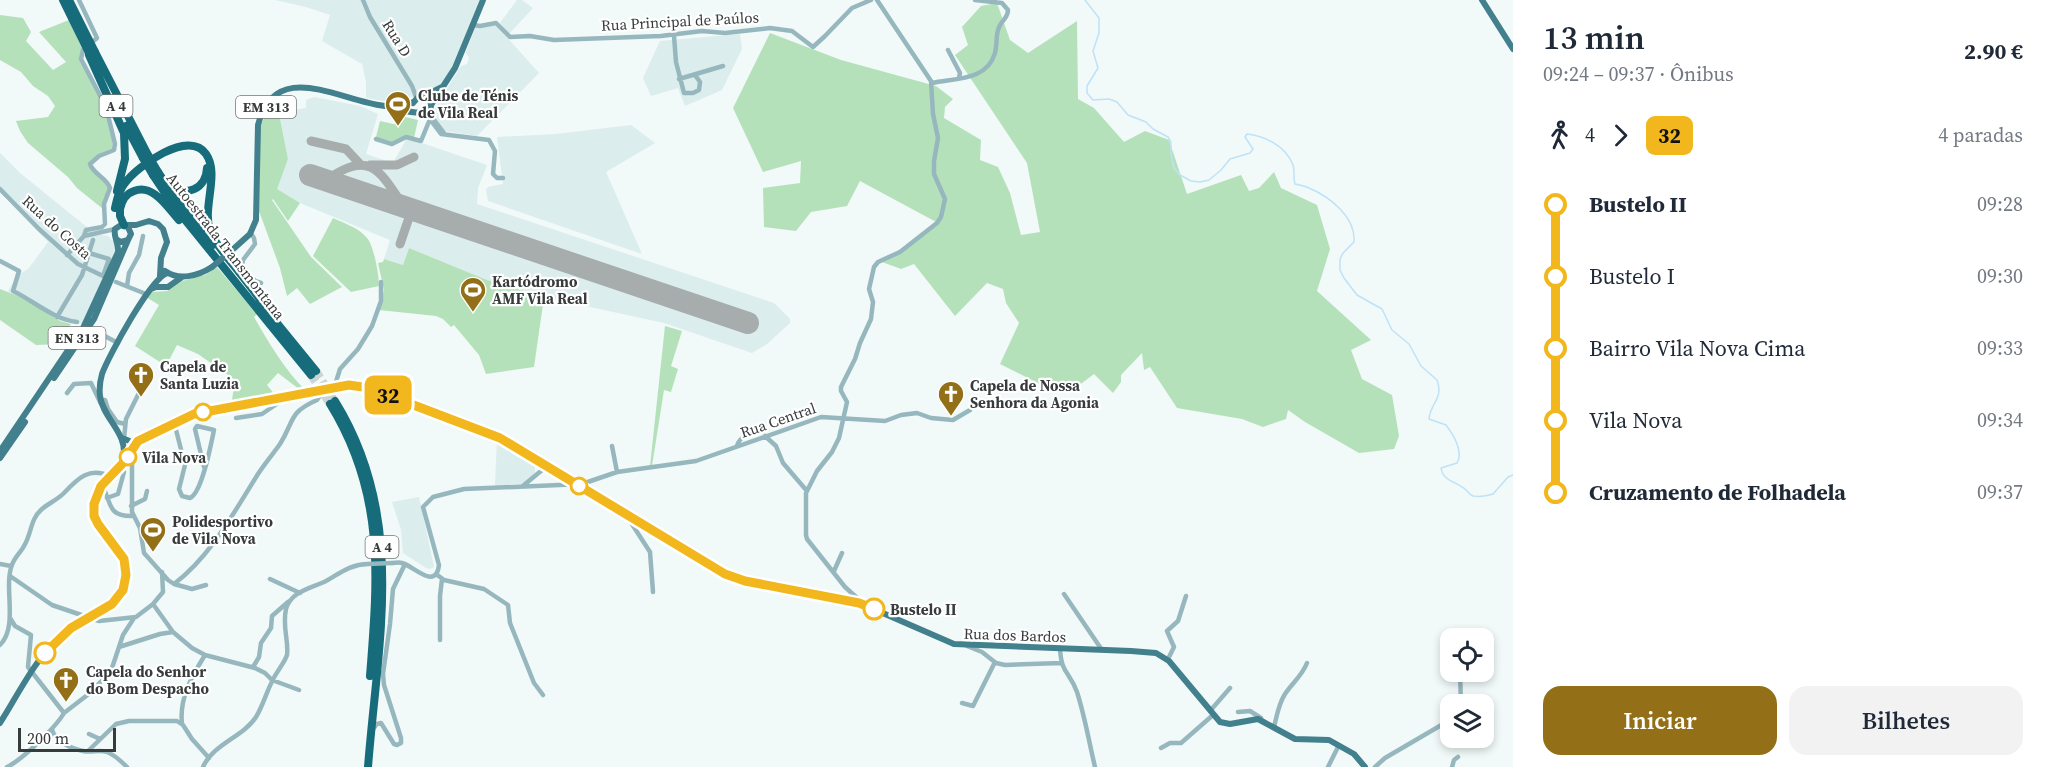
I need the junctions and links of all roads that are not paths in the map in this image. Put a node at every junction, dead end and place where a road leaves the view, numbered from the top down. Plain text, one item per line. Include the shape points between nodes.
1 (63, 0) edge
2 (69, 0) edge
3 (79, 0) edge
4 (363, 0) edge
5 (483, 0) edge
6 (871, 0) edge
7 (877, 0) edge
8 (975, 0) edge
9 (1482, 0) edge
10 (473, 25) junction
11 (674, 36) junction
12 (1513, 49) edge
13 (948, 50) dead end
14 (92, 54) junction
15 (723, 66) dead end
16 (696, 75) junction
17 (960, 78) junction
18 (679, 79) junction
19 (932, 83) junction
20 (442, 87) junction
21 (419, 97) junction
22 (386, 106) junction
23 (431, 108) junction
24 (419, 112) junction
25 (429, 119) junction
26 (446, 134) junction
27 (376, 139) dead end
28 (147, 155) junction
29 (157, 173) junction
30 (503, 178) dead end
31 (0, 189) edge
32 (118, 209) junction
33 (136, 225) junction
34 (120, 227) junction
35 (250, 232) junction
36 (98, 233) junction
37 (84, 236) junction
38 (143, 236) dead end
39 (129, 237) junction
40 (116, 238) junction
41 (93, 240) dead end
42 (89, 254) junction
43 (67, 255) junction
44 (0, 261) edge
45 (160, 264) junction
46 (84, 269) junction
47 (169, 274) junction
48 (159, 277) junction
49 (182, 277) junction
50 (116, 282) dead end
51 (172, 282) junction
52 (381, 282) dead end
53 (261, 283) dead end
54 (127, 286) junction
55 (164, 287) junction
56 (148, 292) junction
57 (57, 317) junction
58 (272, 321) junction
59 (77, 322) dead end
60 (99, 333) dead end
61 (118, 343) junction
62 (313, 373) tunnel mouth
63 (340, 384) junction
64 (319, 391) junction
65 (67, 393) dead end
66 (139, 393) dead end
67 (290, 395) junction
68 (104, 402) junction
69 (333, 402) tunnel mouth
70 (970, 410) dead end
71 (844, 417) junction
72 (236, 418) dead end
73 (174, 422) junction
74 (125, 424) junction
75 (764, 433) junction
76 (128, 445) junction
77 (612, 446) dead end
78 (0, 451) edge
79 (0, 458) edge
80 (537, 460) junction
81 (131, 466) junction
82 (547, 466) junction
83 (204, 467) junction
84 (124, 472) junction
85 (617, 472) junction
86 (113, 475) junction
87 (536, 475) junction
88 (592, 481) junction
89 (577, 484) junction
90 (101, 486) junction
91 (523, 486) junction
92 (586, 490) junction
93 (147, 491) dead end
94 (807, 491) junction
95 (106, 498) junction
96 (131, 506) junction
97 (626, 515) junction
98 (133, 516) junction
99 (842, 554) dead end
100 (0, 564) edge
101 (405, 564) junction
102 (11, 566) junction
103 (834, 571) junction
104 (162, 573) junction
105 (436, 574) junction
106 (10, 576) junction
107 (270, 579) dead end
108 (442, 579) junction
109 (174, 584) junction
110 (206, 585) dead end
111 (653, 592) dead end
112 (300, 593) junction
113 (1064, 594) dead end
114 (1186, 596) dead end
115 (290, 600) junction
116 (153, 604) junction
117 (865, 605) junction
118 (9, 615) junction
119 (89, 617) junction
120 (134, 618) junction
121 (173, 632) junction
122 (440, 640) dead end
123 (0, 645) edge
124 (963, 645) junction
125 (119, 647) junction
126 (1060, 648) junction
127 (1101, 650) junction
128 (205, 655) junction
129 (1168, 659) junction
130 (995, 662) junction
131 (1061, 663) junction
132 (1307, 663) dead end
133 (253, 667) junction
134 (33, 672) junction
135 (272, 680) junction
136 (1230, 688) dead end
137 (299, 690) dead end
138 (543, 695) dead end
139 (371, 702) junction
140 (962, 703) dead end
141 (1238, 712) dead end
142 (2, 713) edge
143 (63, 713) junction
144 (182, 714) junction
145 (1211, 714) junction
146 (174, 720) junction
147 (1264, 722) junction
148 (0, 723) edge
149 (182, 724) junction
150 (1440, 726) edge
151 (1274, 727) junction
152 (52, 729) junction
153 (89, 734) dead end
154 (100, 739) junction
155 (1339, 745) junction
156 (1161, 748) dead end
157 (88, 751) junction
158 (1458, 757) dead end
159 (209, 758) junction
160 (8, 767) edge
161 (127, 767) edge
162 (203, 767) edge
163 (362, 767) edge
164 (369, 767) edge
165 (1095, 767) edge
166 (1328, 767) edge
167 (1365, 767) edge
168 (1376, 767) edge
169 (1452, 767) edge

1 - 14 highway, Autoestrada Transmontana / A 4, bridge
2 - 14 highway, Autoestrada Transmontana / A 4, bridge
3 - 37 street via 97,37 83,50 81,58 106,107 115,144 114,150 91,163 91,168 110,188 104,204 105,224 86,230
4 - 21 street, Rua D
5 - 10 main road
6 - 11 street, Rua Principal de Paúlos via 852,8 813,47 794,32 782,29 702,31
7 - 19 street
8 - 17 street via 1002,3 1008,13 998,28 995,53 986,68 974,76
9 - 12 main road
10 - 11 street, Rua Principal de Paúlos via 496,23 510,36 552,40
10 - 20 main road via 456,68
11 - 18 street
13 - 17 street
14 - 28 highway, Autoestrada Transmontana / A 4
14 - 28 highway, Autoestrada Transmontana / A 4 via 110,80
14 - 32 highway via 124,133 125,159 115,200
15 - 16 street
16 - 18 street
16 - 18 street via 700,88 693,93 684,93
17 - 19 street
19 - 71 street via 938,138 933,172 945,199 941,217 900,252 873,268 869,289 873,302 871,319 841,387 847,401
20 - 21 main road, EM 313
20 - 23 main road
21 - 22 main road, EM 313 via 403,107
21 - 23 main road via 429,98
21 - 24 main road via 414,107
22 - 24 main road, EM 313
22 - 35 main road, EM 313 via 305,87 289,89 273,98 258,125 257,216
23 - 24 main road
23 - 26 street via 432,117
24 - 25 street
25 - 26 street via 438,132
25 - 27 street via 421,141 406,137 392,144
26 - 30 street via 489,140 495,151 493,174
28 - 29 highway, Autoestrada Transmontana / A 4, bridge
29 - 32 highway via 186,192 201,185 207,169 196,151 183,148 173,152 133,178
29 - 58 highway, Autoestrada Transmontana / A 4 via 173,205
31 - 43 street, Rua do Costa
32 - 34 highway
32 - 58 highway via 134,191 154,194
32 - 58 highway via 122,188 139,170 179,146 201,149 211,167 207,215 212,234
33 - 34 main road
33 - 39 main road, EN 313
33 - 45 main road via 151,221 164,229 167,242
34 - 36 street
34 - 39 main road via 130,229
34 - 40 main road, EN 313
35 - 49 main road, bridge via 212,267
35 - 53 street via 255,244 242,265
36 - 37 street
36 - 40 street
37 - 43 street
38 - 54 street
39 - 40 main road via 121,242
39 - 79 main road, EN 313 via 87,330
40 - 78 main road, EN 313 via 116,258 88,320
41 - 42 street
42 - 46 street
42 - 46 street, Rua do Costa via 109,259 103,276
43 - 46 street, Rua do Costa
44 - 57 street via 19,271 13,291
45 - 47 main road
45 - 48 main road
46 - 57 street
47 - 48 main road
47 - 49 main road
47 - 51 main road
48 - 55 main road
48 - 56 main road
49 - 51 main road
50 - 54 street
51 - 55 main road
52 - 63 street via 381,301 372,326 339,372
54 - 56 street
55 - 56 main road
56 - 61 main road
57 - 59 street
58 - 62 highway, Autoestrada Transmontana / A 4
60 - 61 street
61 - 68 main road via 101,376 99,391
63 - 64 main road
63 - 80 main road, Rua dos Bardos via 356,385 493,435
64 - 67 main road
64 - 109 street via 295,414 231,519
65 - 68 street via 74,384 92,383 96,396
66 - 74 street
67 - 72 street via 264,413
67 - 73 main road via 197,413
68 - 74 street via 117,422
68 - 76 main road
69 - 139 highway, A 4 via 365,481 373,518 377,591
70 - 71 street, Rua Central via 953,420 917,413 883,421
71 - 75 street, Rua Central via 816,418
71 - 94 street via 834,448
73 - 76 main road
73 - 83 street via 185,465 179,489 182,496 196,495
74 - 76 street
75 - 85 street, Rua Central via 696,461
75 - 94 street
76 - 81 street
76 - 86 main road
77 - 85 street
80 - 82 main road, Rua dos Bardos
80 - 87 street
81 - 84 street
81 - 96 street
82 - 87 street
82 - 89 main road, Rua dos Bardos
83 - 83 street via 214,430 197,426 195,429
84 - 86 street
84 - 95 street via 118,494
85 - 88 street, Rua Central
86 - 90 main road
86 - 102 street via 84,474 43,508 32,521 26,543
87 - 91 street
88 - 89 street, Rua Central
88 - 92 street
89 - 91 street, Rua Central
89 - 92 main road, Rua dos Bardos
90 - 95 street
90 - 119 main road via 94,516 124,559 126,581 114,602
91 - 105 street, Rua Central via 464,489 435,496 425,503 439,565
92 - 97 main road, Rua dos Bardos
93 - 96 street via 145,499
94 - 103 street via 807,537
95 - 98 street via 119,514
96 - 98 street
97 - 111 street via 650,550
97 - 117 main road, Rua dos Bardos via 731,577
98 - 104 street via 140,528 144,553
99 - 103 street
100 - 102 street
101 - 105 street via 427,577
101 - 112 street, bridge via 353,566
101 - 164 street via 393,589 382,674 401,742 394,744 381,723 375,725
102 - 106 street
103 - 117 street
104 - 109 street
104 - 116 street via 164,591
105 - 108 street
106 - 118 street
106 - 119 street via 52,604
107 - 112 street
108 - 122 street
108 - 138 street via 484,589 508,605 511,624 534,683
109 - 110 street via 192,589
112 - 115 street
113 - 127 street
114 - 129 street via 1178,622 1167,631 1174,647
115 - 133 street via 272,616
115 - 135 street via 284,625 286,656
116 - 120 street
116 - 121 street
117 - 124 main road, Rua dos Bardos via 952,644
118 - 123 street via 6,637
118 - 134 street via 15,626 31,635 27,662
119 - 120 street via 99,621
119 - 134 main road via 56,641
120 - 125 street
121 - 125 street
121 - 128 street
124 - 126 main road, Rua dos Bardos
124 - 130 street
125 - 143 street via 106,676
126 - 127 main road, Rua dos Bardos
126 - 131 street
127 - 129 main road, Rua dos Bardos via 1151,652
128 - 133 street
128 - 144 street via 186,689
129 - 145 main road
130 - 131 street via 1012,666
130 - 140 street via 974,704
131 - 165 street via 1077,693
132 - 151 street via 1285,694
133 - 135 street
134 - 142 main road
134 - 143 street
135 - 137 street
135 - 159 street via 251,724
136 - 145 street
139 - 163 highway, A 4
139 - 164 highway, A 4
141 - 147 street via 1250,711
142 - 148 main road
143 - 152 street
144 - 146 street
144 - 149 street
145 - 147 main road via 1225,724 1254,719
145 - 156 street via 1181,743
146 - 149 street
146 - 154 street via 118,723
147 - 151 main road
149 - 159 street
150 - 168 street
151 - 155 main road via 1295,739 1319,739
152 - 157 street via 59,740
152 - 160 street
153 - 154 street
154 - 157 street
155 - 166 street
155 - 167 main road
157 - 161 street via 107,752
158 - 169 street
159 - 162 street

